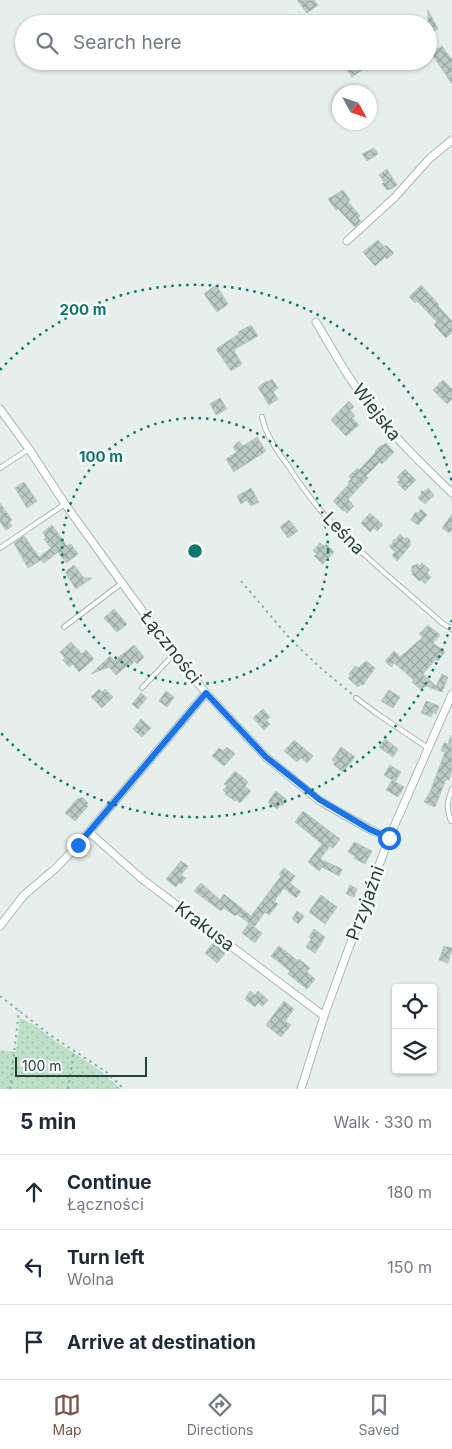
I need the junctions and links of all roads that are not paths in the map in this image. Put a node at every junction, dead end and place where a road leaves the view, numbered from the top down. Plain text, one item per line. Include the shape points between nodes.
1 (452, 140) edge
2 (347, 241) dead end
3 (316, 322) dead end
4 (1, 411) edge
5 (262, 417) dead end
6 (29, 449) junction
7 (0, 468) edge
8 (452, 492) edge
9 (65, 504) junction
10 (0, 548) edge
11 (122, 583) junction
12 (64, 627) dead end
13 (452, 629) edge
14 (174, 654) junction
15 (142, 688) dead end
16 (206, 693) junction
17 (452, 694) edge
18 (356, 698) road end
19 (428, 748) junction
20 (452, 789) edge
21 (451, 821) edge
22 (89, 832) junction
23 (389, 838) junction
24 (0, 926) edge
25 (324, 1016) junction
26 (301, 1089) edge

1 - 2 street
3 - 8 street, Wiejska via 376,414 408,451
4 - 6 street, Łączności
5 - 13 lane, Leśna via 274,446 330,521
6 - 7 lane
6 - 9 street, Łączności
9 - 10 lane
9 - 11 street, Łączności
11 - 12 lane
11 - 14 street, Łączności
14 - 15 lane
14 - 16 street, Łączności
16 - 22 street
16 - 23 street, Łączności via 282,770 320,800
17 - 19 street, Przyjaźni
18 - 19 lane
19 - 23 street, Przyjaźni
20 - 21 lane via 446,809
22 - 24 street via 24,896
22 - 25 street, Krakusa via 142,878
23 - 25 street, Przyjaźni
25 - 26 street, Przyjaźni

